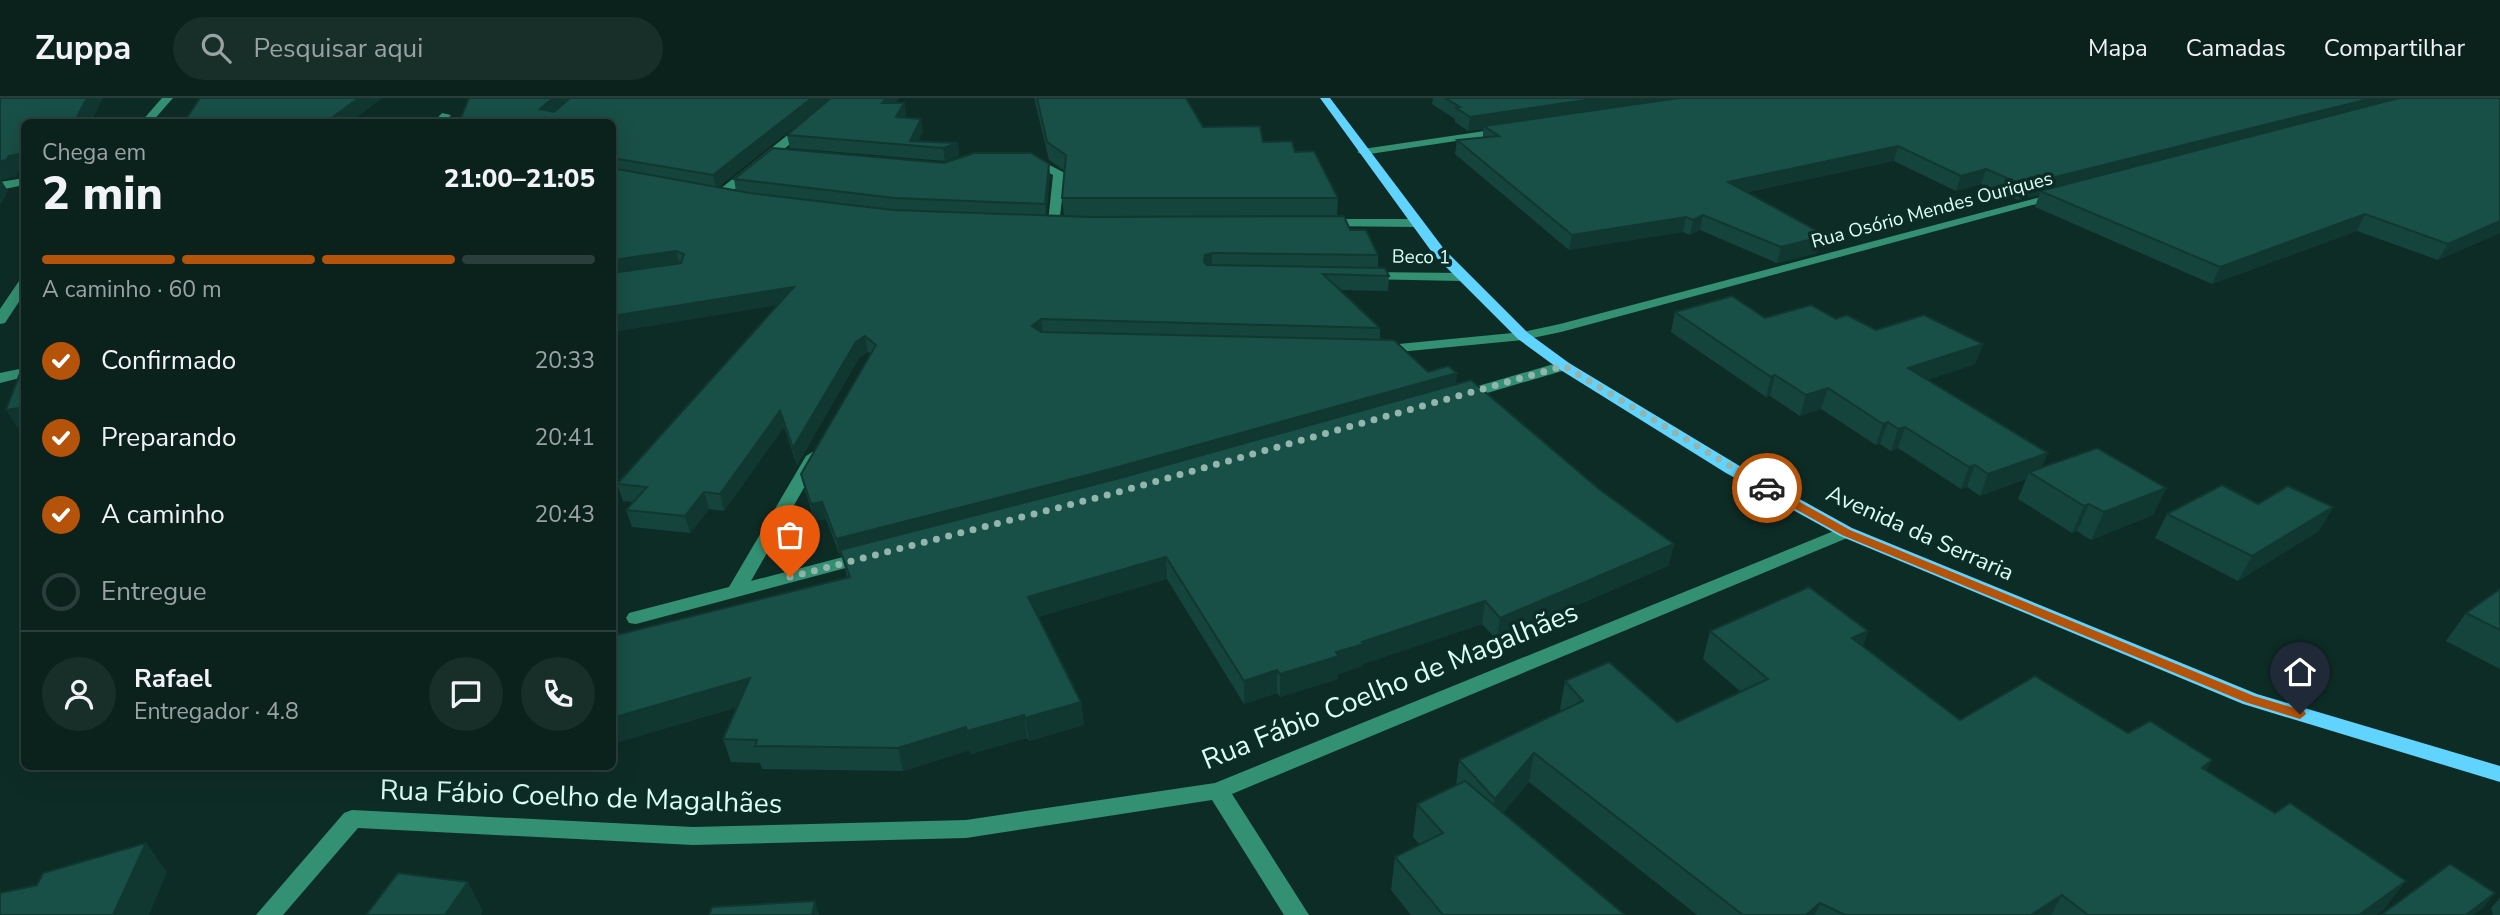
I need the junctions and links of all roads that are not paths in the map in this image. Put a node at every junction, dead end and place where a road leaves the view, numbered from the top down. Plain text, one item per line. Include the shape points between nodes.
1 (168, 98) edge
2 (841, 98) edge
3 (1325, 98) edge
4 (149, 119) edge
5 (1519, 129) edge
6 (1363, 152) junction
7 (773, 153) junction
8 (787, 154) edge
9 (1011, 159) edge
10 (21, 182) edge
11 (0, 186) edge
12 (2070, 194) edge
13 (719, 196) edge
14 (1054, 221) edge
15 (1314, 223) edge
16 (1416, 223) junction
17 (1347, 275) edge
18 (1462, 277) junction
19 (21, 288) edge
20 (0, 320) edge
21 (1523, 336) junction
22 (1357, 349) edge
23 (1564, 366) junction
24 (21, 374) edge
25 (0, 377) edge
26 (1442, 402) edge
27 (823, 440) edge
28 (1846, 532) junction
29 (885, 553) edge
30 (736, 591) junction
31 (636, 618) dead end
32 (2500, 774) edge
33 (1218, 791) junction
34 (268, 915) edge
35 (1297, 915) edge

1 - 4 street
2 - 7 street
3 - 6 main road, Avenida da Serraria
5 - 6 street
6 - 16 main road, Avenida da Serraria
7 - 8 street
7 - 13 street
9 - 14 street via 1036,159 1059,173
10 - 11 street
12 - 21 street, Rua Osório Mendes Ouriques
15 - 16 street
16 - 18 main road, Avenida da Serraria
17 - 18 street, Beco 1
18 - 21 main road, Avenida da Serraria
19 - 20 street
21 - 22 street, Rua Osório Mendes Ouriques
21 - 23 main road, Avenida da Serraria
23 - 26 street
23 - 28 main road, Avenida da Serraria via 1732,469
24 - 25 street
27 - 30 street
28 - 32 main road, Avenida da Serraria via 2250,699
28 - 33 street, Rua Fábio Coelho de Magalhães
29 - 30 street
30 - 31 street
33 - 34 street, Rua Fábio Coelho de Magalhães via 966,829 693,836 352,819
33 - 35 street

